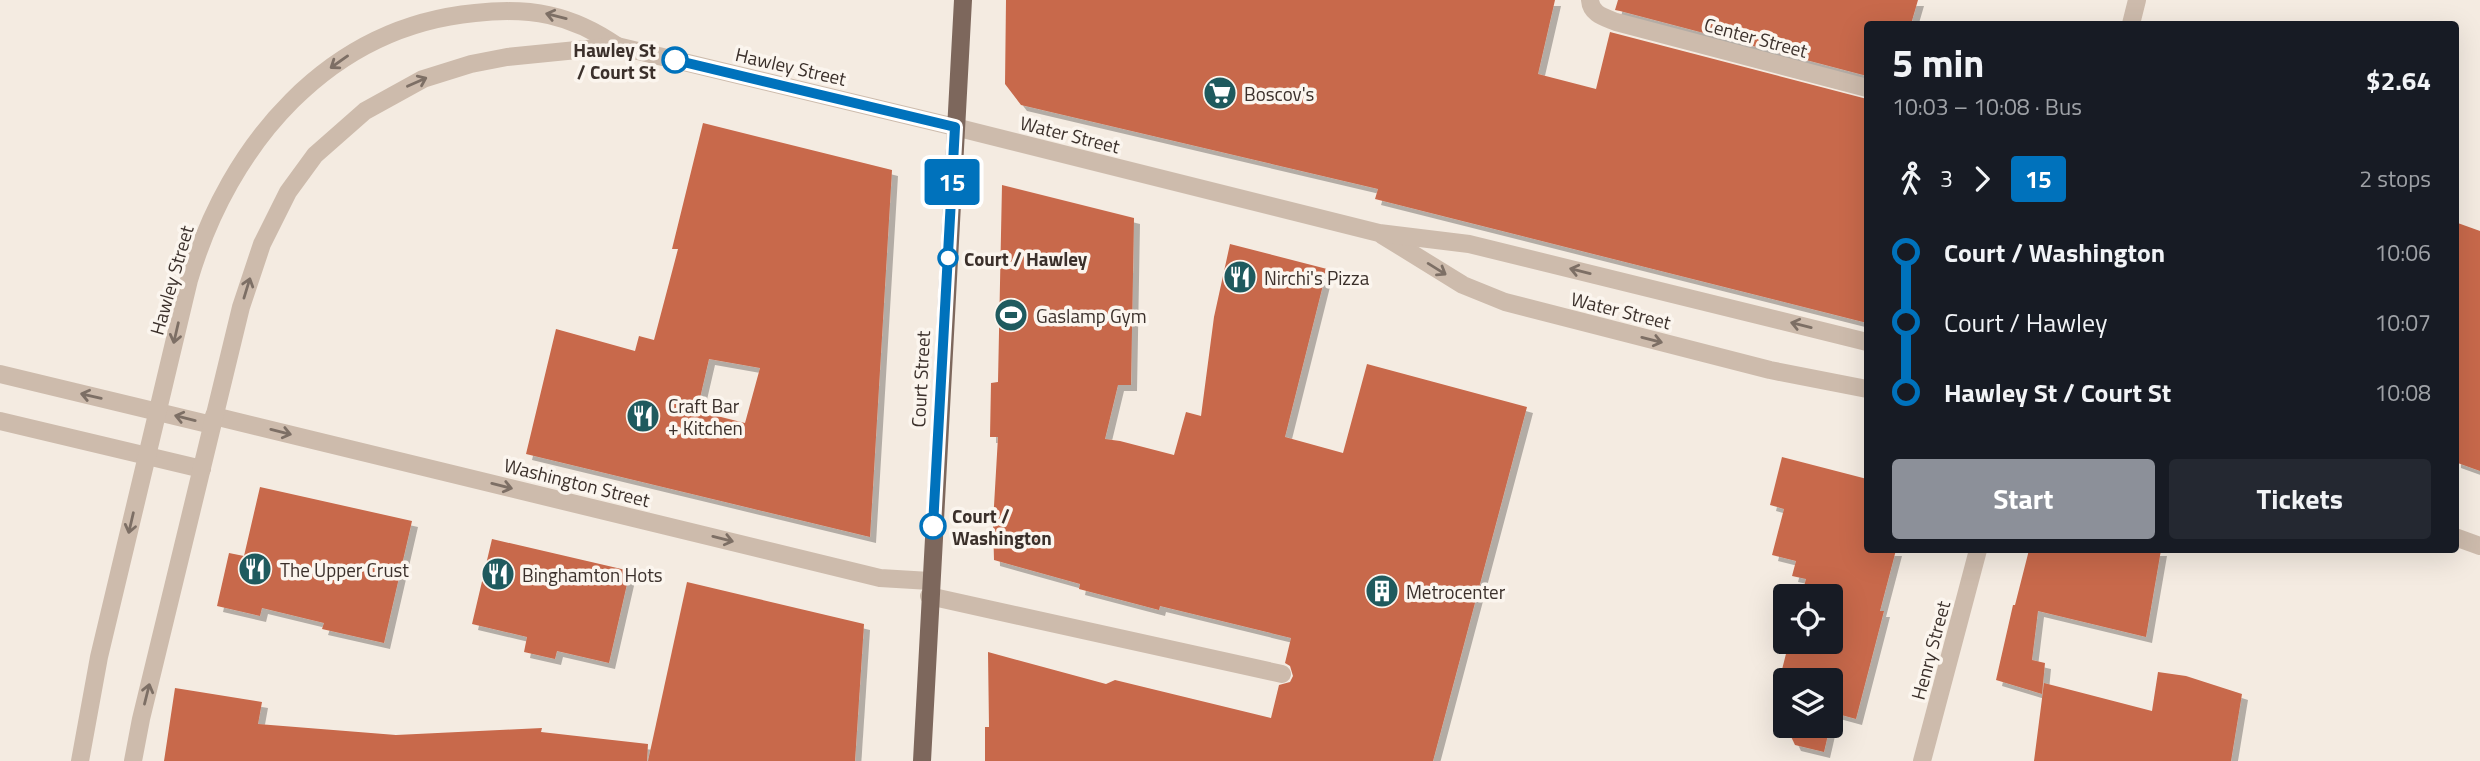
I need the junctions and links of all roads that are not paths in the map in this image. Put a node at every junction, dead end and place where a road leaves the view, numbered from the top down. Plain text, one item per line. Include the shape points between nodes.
1 (962, 0) edge
2 (2137, 0) edge
3 (1592, 6) edge
4 (2132, 21) edge
5 (617, 46) junction
6 (1864, 87) edge
7 (955, 127) junction
8 (1379, 233) junction
9 (1864, 341) edge
10 (0, 374) edge
11 (1864, 388) edge
12 (158, 412) junction
13 (213, 420) junction
14 (0, 422) edge
15 (147, 457) junction
16 (202, 469) junction
17 (2459, 538) edge
18 (2480, 545) edge
19 (1977, 553) edge
20 (929, 589) junction
21 (1282, 674) dead end
22 (80, 761) edge
23 (133, 761) edge
24 (922, 761) edge
25 (1922, 761) edge

1 - 7 main road, Court Street
2 - 4 street
3 - 6 street, Center Street via 1616,22
5 - 7 street, Hawley Street
5 -> 12 street, Hawley Street via 564,18 520,11 477,12 390,33 314,80 257,139 222,196 195,259
13 -> 5 street, Hawley Street via 262,244 304,167 327,143 379,102 440,73 488,60
7 - 8 street, Water Street
7 - 20 main road, Court Street
9 -> 8 street, Water Street via 1469,244
8 -> 11 street, Water Street via 1463,285 1505,302 1770,370
12 -> 10 street, Washington Street
13 -> 12 street, Washington Street
12 - 15 street, Hawley Street
13 - 16 street, Hawley Street
13 -> 20 street, Washington Street
14 - 15 street
15 - 16 street
15 -> 22 street, Hawley Street via 93,685
23 -> 16 street, Hawley Street
17 - 18 street
19 - 25 street, Henry Street
20 - 21 street, Washington Street
20 - 24 main road, Court Street

